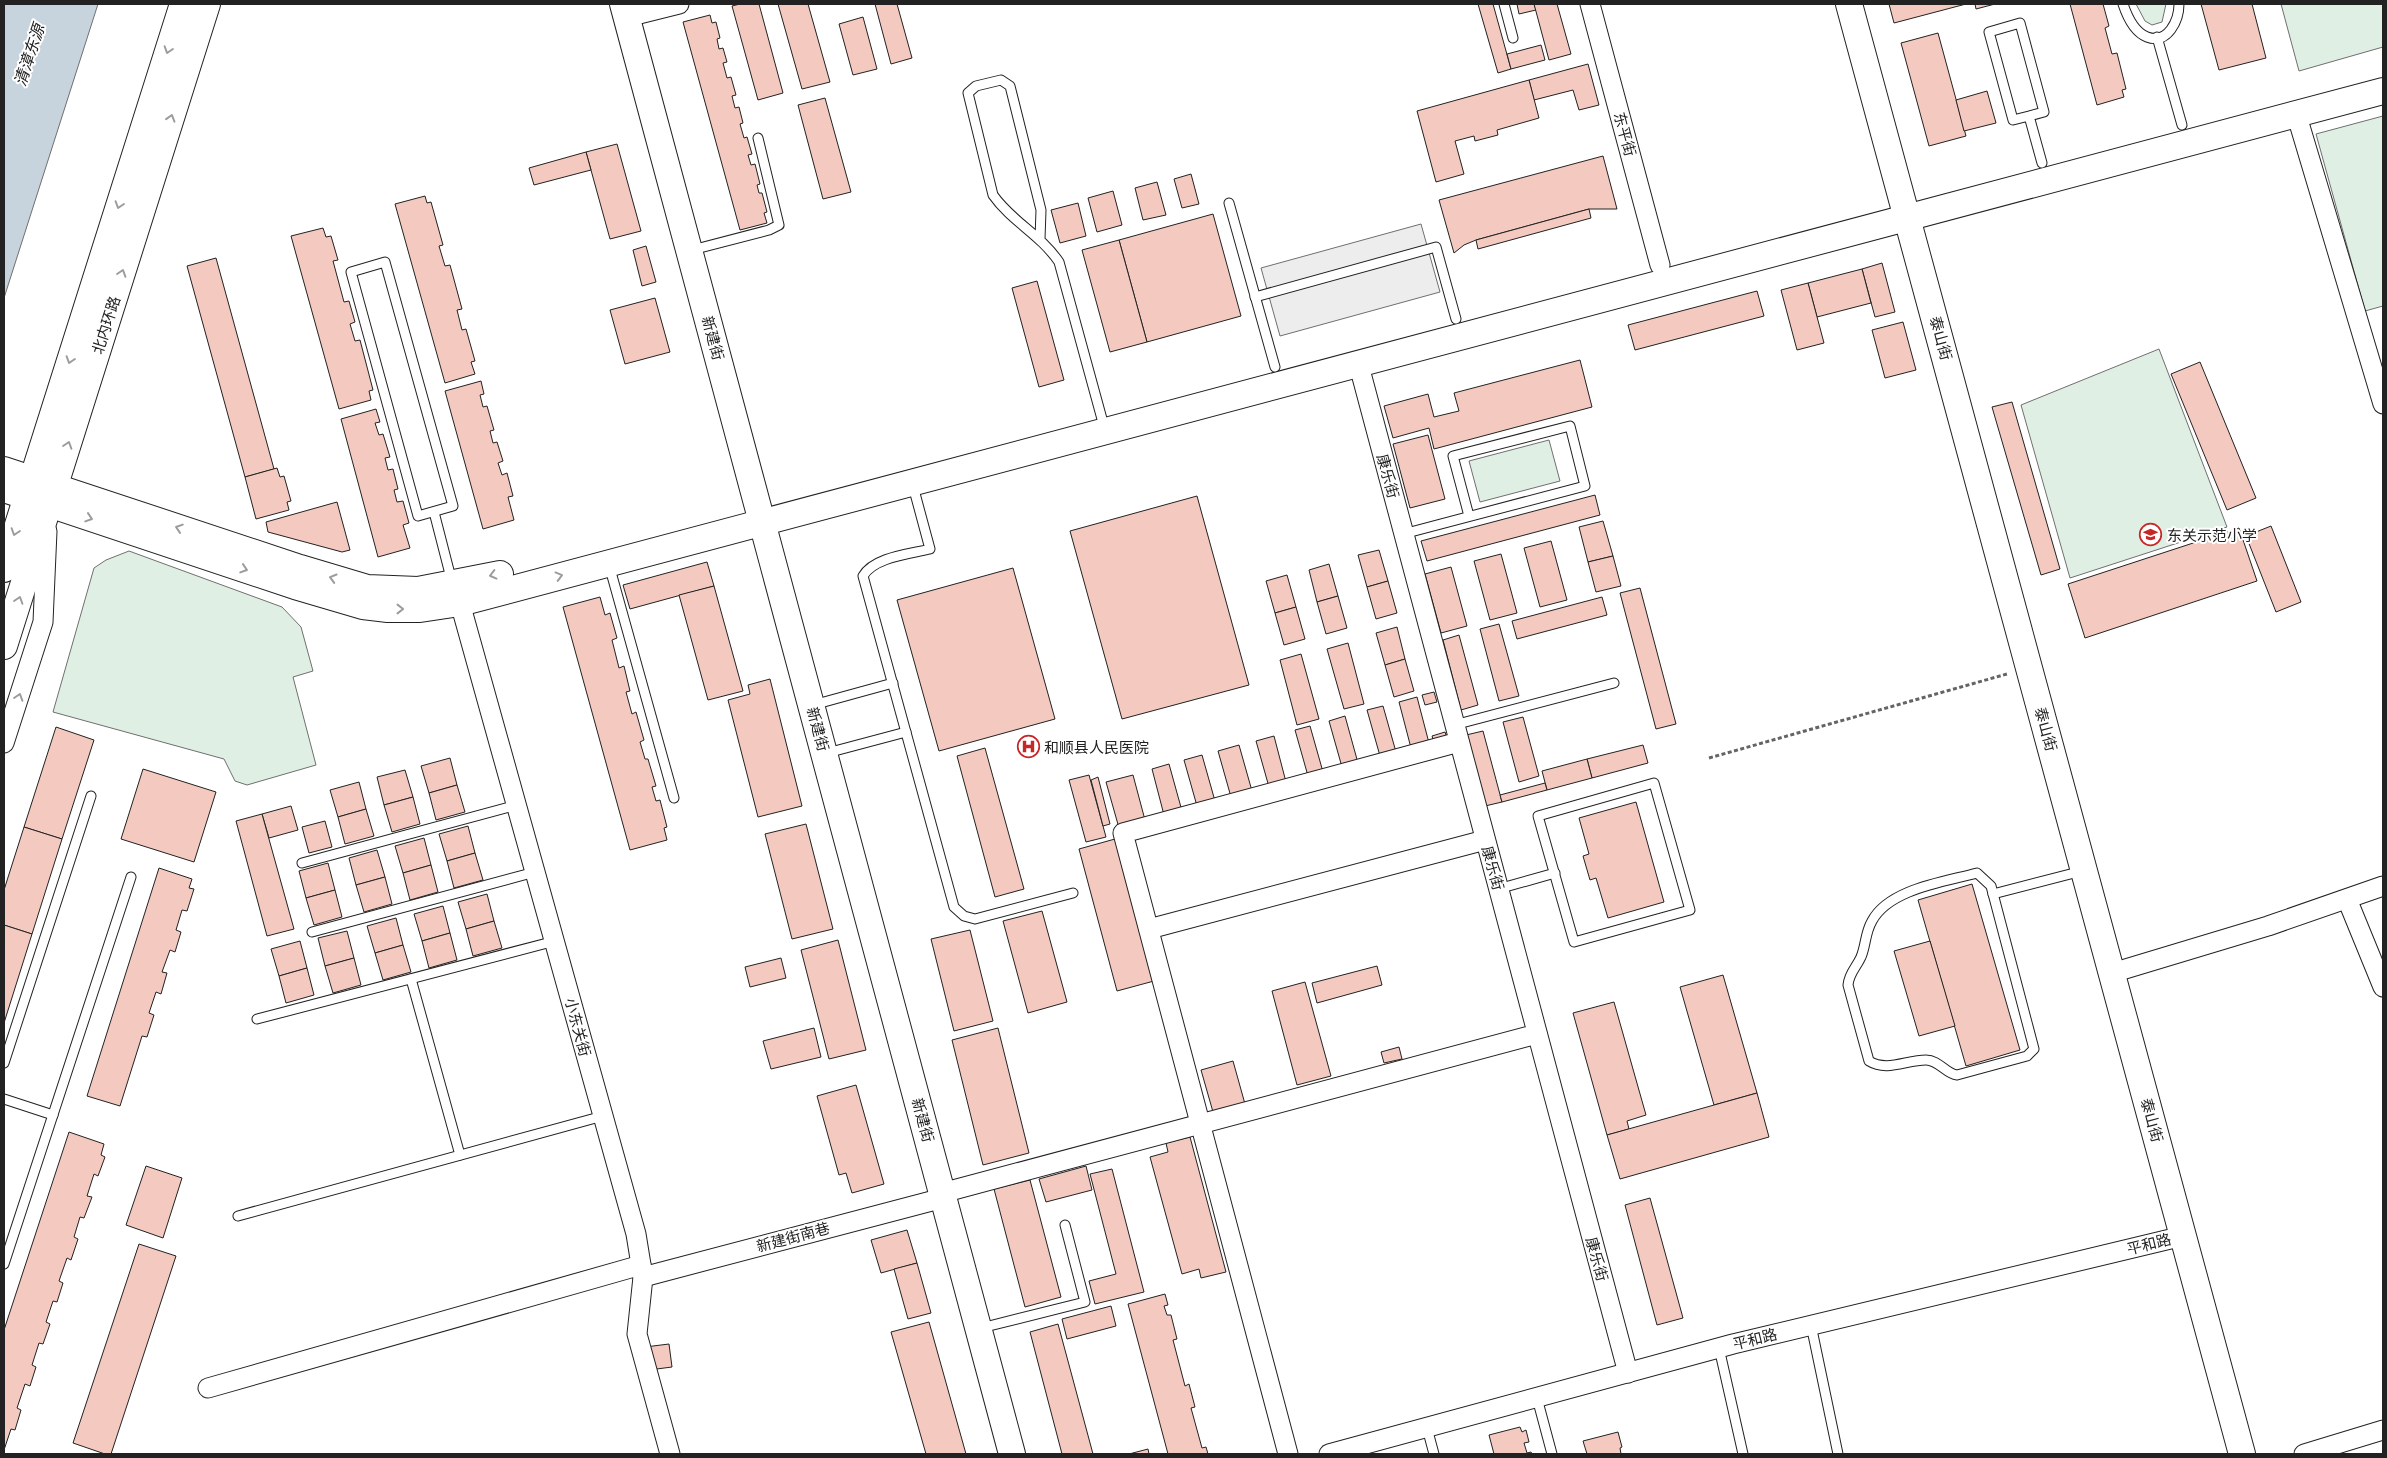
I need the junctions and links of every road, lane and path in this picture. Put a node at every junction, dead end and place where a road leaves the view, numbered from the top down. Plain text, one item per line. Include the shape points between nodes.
1 (182, 4) edge
2 (207, 4) edge
3 (679, 4) edge
4 (1504, 4) edge
5 (1590, 4) edge
6 (1849, 4) edge
7 (2123, 4) edge
8 (2179, 4) edge
9 (625, 11) edge
10 (2157, 37) junction
11 (1513, 38) dead end
12 (2383, 72) edge
13 (2383, 91) edge
14 (2296, 114) junction
15 (2029, 116) junction
16 (2182, 125) junction
17 (758, 138) dead end
18 (2042, 163) junction
19 (1229, 203) dead end
20 (1906, 208) junction
21 (1040, 239) junction
22 (690, 251) junction
23 (1660, 264) junction
24 (1255, 297) junction
25 (1456, 319) junction
26 (1358, 362) junction
27 (1275, 367) junction
28 (2383, 404) edge
29 (1103, 422) junction
30 (4, 470) edge
31 (912, 481) junction
32 (33, 491) edge
33 (434, 512) junction
34 (760, 513) junction
35 (1469, 516) junction
36 (1403, 534) junction
37 (609, 563) junction
38 (4, 569) edge
39 (456, 594) junction
40 (4, 646) edge
41 (2030, 668) junction
42 (893, 683) junction
43 (1614, 683) dead end
44 (812, 706) junction
45 (906, 732) junction
46 (1457, 733) junction
47 (4, 744) edge
48 (824, 754) junction
49 (1709, 758) dead end
50 (91, 796) dead end
51 (674, 798) dead end
52 (517, 805) junction
53 (1485, 840) junction
54 (302, 863) dead end
55 (2085, 870) junction
56 (535, 872) junction
57 (1555, 873) junction
58 (131, 878) dead end
59 (2383, 886) edge
60 (1498, 889) junction
61 (1073, 892) dead end
62 (1993, 894) junction
63 (2347, 899) junction
64 (1148, 929) junction
65 (312, 932) dead end
66 (555, 941) junction
67 (2112, 973) junction
68 (411, 979) junction
69 (2383, 987) edge
70 (257, 1019) dead end
71 (1537, 1034) junction
72 (4, 1063) edge
73 (4, 1099) edge
74 (53, 1115) junction
75 (603, 1116) junction
76 (1200, 1124) junction
77 (460, 1155) junction
78 (943, 1195) junction
79 (238, 1216) dead end
80 (1065, 1225) dead end
81 (2183, 1236) junction
82 (4, 1264) edge
83 (642, 1271) junction
84 (1811, 1325) junction
85 (978, 1329) junction
86 (1720, 1348) junction
87 (1628, 1373) junction
88 (208, 1388) dead end
89 (1537, 1398) junction
90 (1427, 1428) junction
91 (2383, 1430) edge
92 (670, 1454) edge
93 (1012, 1454) edge
94 (1288, 1454) edge
95 (1330, 1454) edge
96 (1434, 1454) edge
97 (1552, 1454) edge
98 (1743, 1454) edge
99 (1838, 1454) edge
100 (2242, 1454) edge
101 (2304, 1454) edge

1 -> 32 main road, 北内环路
32 -> 2 main road, 北内环路
3 - 9 street
4 - 11 lane
5 - 23 street, 东平街
6 - 20 main road, 泰山街
7 - 10 lane via 2136,29 2148,38
8 - 10 lane via 2172,31
9 - 22 main road, 新建街
10 - 16 lane
12 - 16 main road
13 - 14 main road
14 - 20 main road
14 - 28 street
15 - 15 lane via 2044,112 2020,22 1989,32 2013,120
15 - 18 lane
16 - 18 main road
17 - 22 lane via 779,225
18 - 20 main road
19 - 24 lane
20 - 23 main road
20 - 26 main road
20 - 41 main road, 泰山街
21 - 21 lane via 1002,207 993,195 968,93 976,86 1001,80 1010,86 1041,210
21 - 29 lane via 1060,262
22 - 34 main road, 新建街
23 - 25 main road
24 - 25 lane via 1436,247
24 - 27 lane
25 - 27 main road
26 - 29 main road
26 - 36 street, 康乐街
27 - 29 main road
29 - 31 main road
29 - 34 main road
30 - 32 main road
31 - 34 main road
31 - 42 lane via 930,549 876,564 867,569 864,576
32 -> 38 main road, 北内环路
32 - 39 main road via 295,586 363,606 420,609
40 -> 32 main road, 北内环路
47 -> 32 street via 42,622
33 - 33 lane via 453,506 386,262 350,272 418,516
33 - 39 lane
34 - 37 main road
34 -> 39 main road
34 - 44 main road, 新建街
35 - 35 lane via 1585,486 1570,426 1453,456
35 - 36 lane
36 - 46 street, 康乐街
39 -> 37 main road
37 - 51 lane
39 - 52 street, 小东关街
41 - 49 path
41 - 55 main road, 泰山街
42 - 44 lane
42 - 45 lane
43 - 46 lane
44 - 48 main road, 新建街
45 - 48 lane
45 - 61 lane via 954,907 964,916 975,919
46 - 53 street, 康乐街
46 - 64 street via 1123,833
48 - 78 main road, 新建街
50 - 72 lane
52 - 54 lane
52 - 56 street, 小东关街
53 - 60 street, 康乐街
53 - 64 street
55 - 62 lane
55 - 67 main road, 泰山街
56 - 65 lane
56 - 66 street, 小东关街
57 - 57 lane via 1538,816 1654,783 1690,910 1574,942
57 - 60 lane
58 - 74 lane
59 - 63 street
60 - 71 street, 康乐街
62 - 62 lane via 1991,886 1977,873 1904,894 1884,905 1873,918 1866,932 1861,957 1849,980 1869,1061 1883,1066 1926,1060 1936,1062 1957,1075 2027,1056 2034,1049
63 - 67 street
63 - 69 street
64 - 76 street
66 - 68 lane
66 - 75 street, 小东关街
67 - 81 main road, 泰山街
68 - 70 lane
68 - 77 lane
71 - 76 street, 新建街南巷
71 - 87 street, 康乐街
73 - 74 lane
74 - 82 lane
75 - 77 lane
75 - 83 street, 小东关街 via 636,1234
76 - 78 street, 新建街南巷
76 - 94 street
77 - 79 lane
78 - 83 street, 新建街南巷
78 - 85 main road, 新建街
80 - 85 lane via 1085,1302
81 - 84 street, 平和路
81 - 100 main road, 泰山街
83 - 88 street, 新建街南巷
83 - 92 street, 小东关街 via 637,1334
84 - 86 street, 平和路
84 - 99 lane
85 - 93 main road, 新建街
86 - 87 street, 平和路
86 - 98 lane
87 - 89 street, 平和路
89 - 90 street, 平和路
89 - 97 lane
90 - 95 street, 平和路
90 - 96 lane
91 - 101 street

